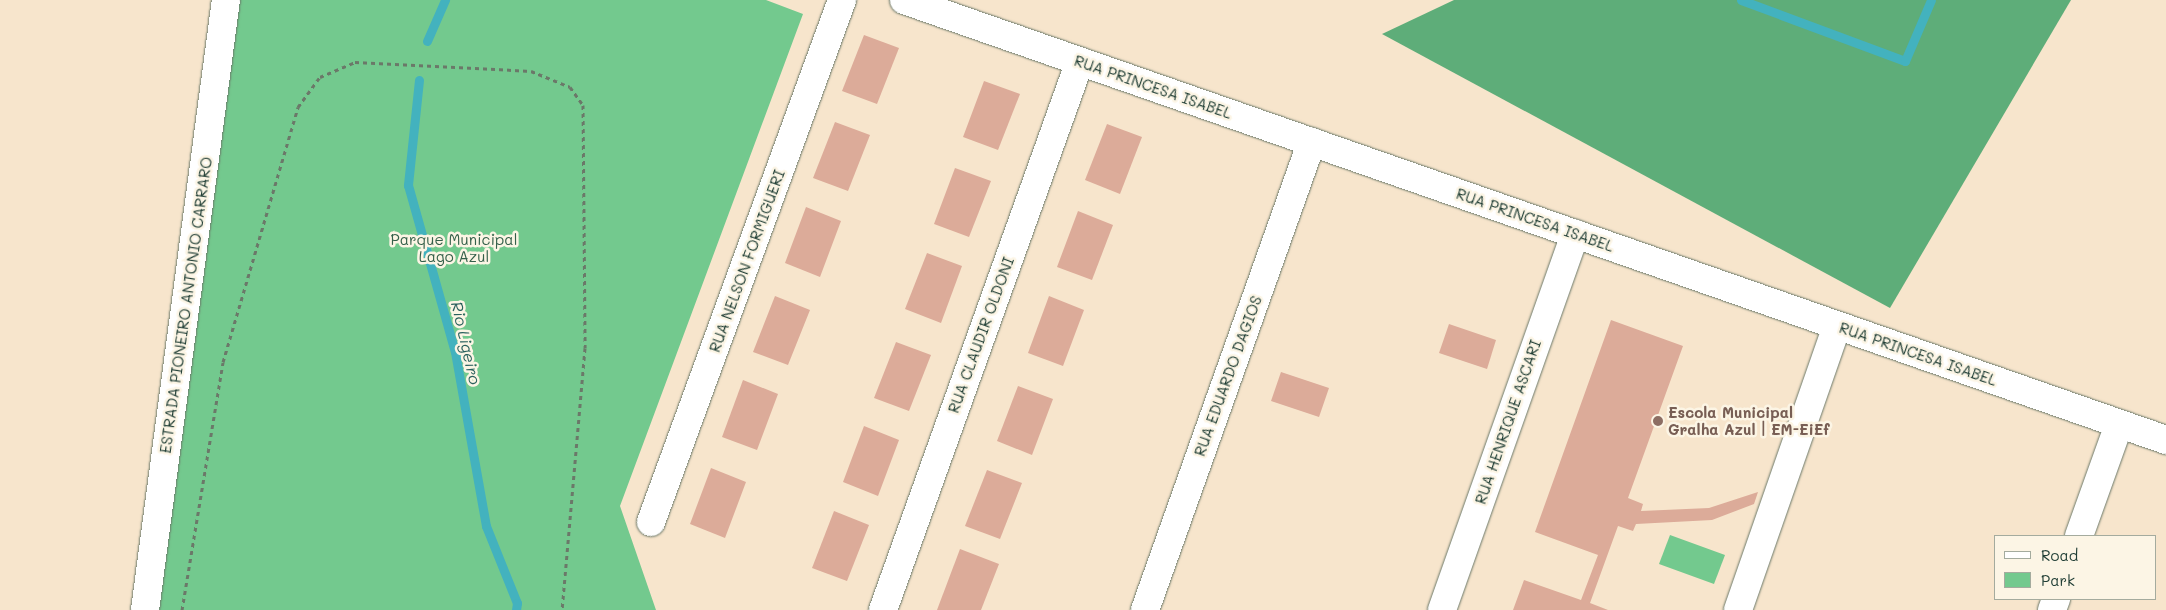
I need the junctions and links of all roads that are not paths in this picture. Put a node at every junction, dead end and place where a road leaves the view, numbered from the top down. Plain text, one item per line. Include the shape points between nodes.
1 (226, 0) edge
2 (842, 0) edge
3 (904, 0) edge
4 (1080, 61) junction
5 (1312, 142) junction
6 (1575, 234) junction
7 (1837, 326) junction
8 (2119, 424) junction
9 (2166, 440) edge
10 (651, 522) dead end
11 (2079, 535) edge
12 (145, 610) edge
13 (882, 610) edge
14 (1145, 610) edge
15 (1442, 610) edge
16 (1738, 610) edge

1 - 12 street, ESTRADA PIONEIRO ANTONIO CARRARO
2 - 10 street, RUA NELSON FORMIGUERI
3 - 4 street, RUA PRINCESA ISABEL
4 - 5 street, RUA PRINCESA ISABEL
4 - 13 street, RUA CLAUDIR OLDONI
5 - 6 street, RUA PRINCESA ISABEL
5 - 14 street, RUA EDUARDO DAGIOS
6 - 7 street, RUA PRINCESA ISABEL
6 - 15 street, RUA HENRIQUE ASCARI
7 - 8 street, RUA PRINCESA ISABEL
7 - 16 street
8 - 9 street, RUA PRINCESA ISABEL
8 - 11 street

